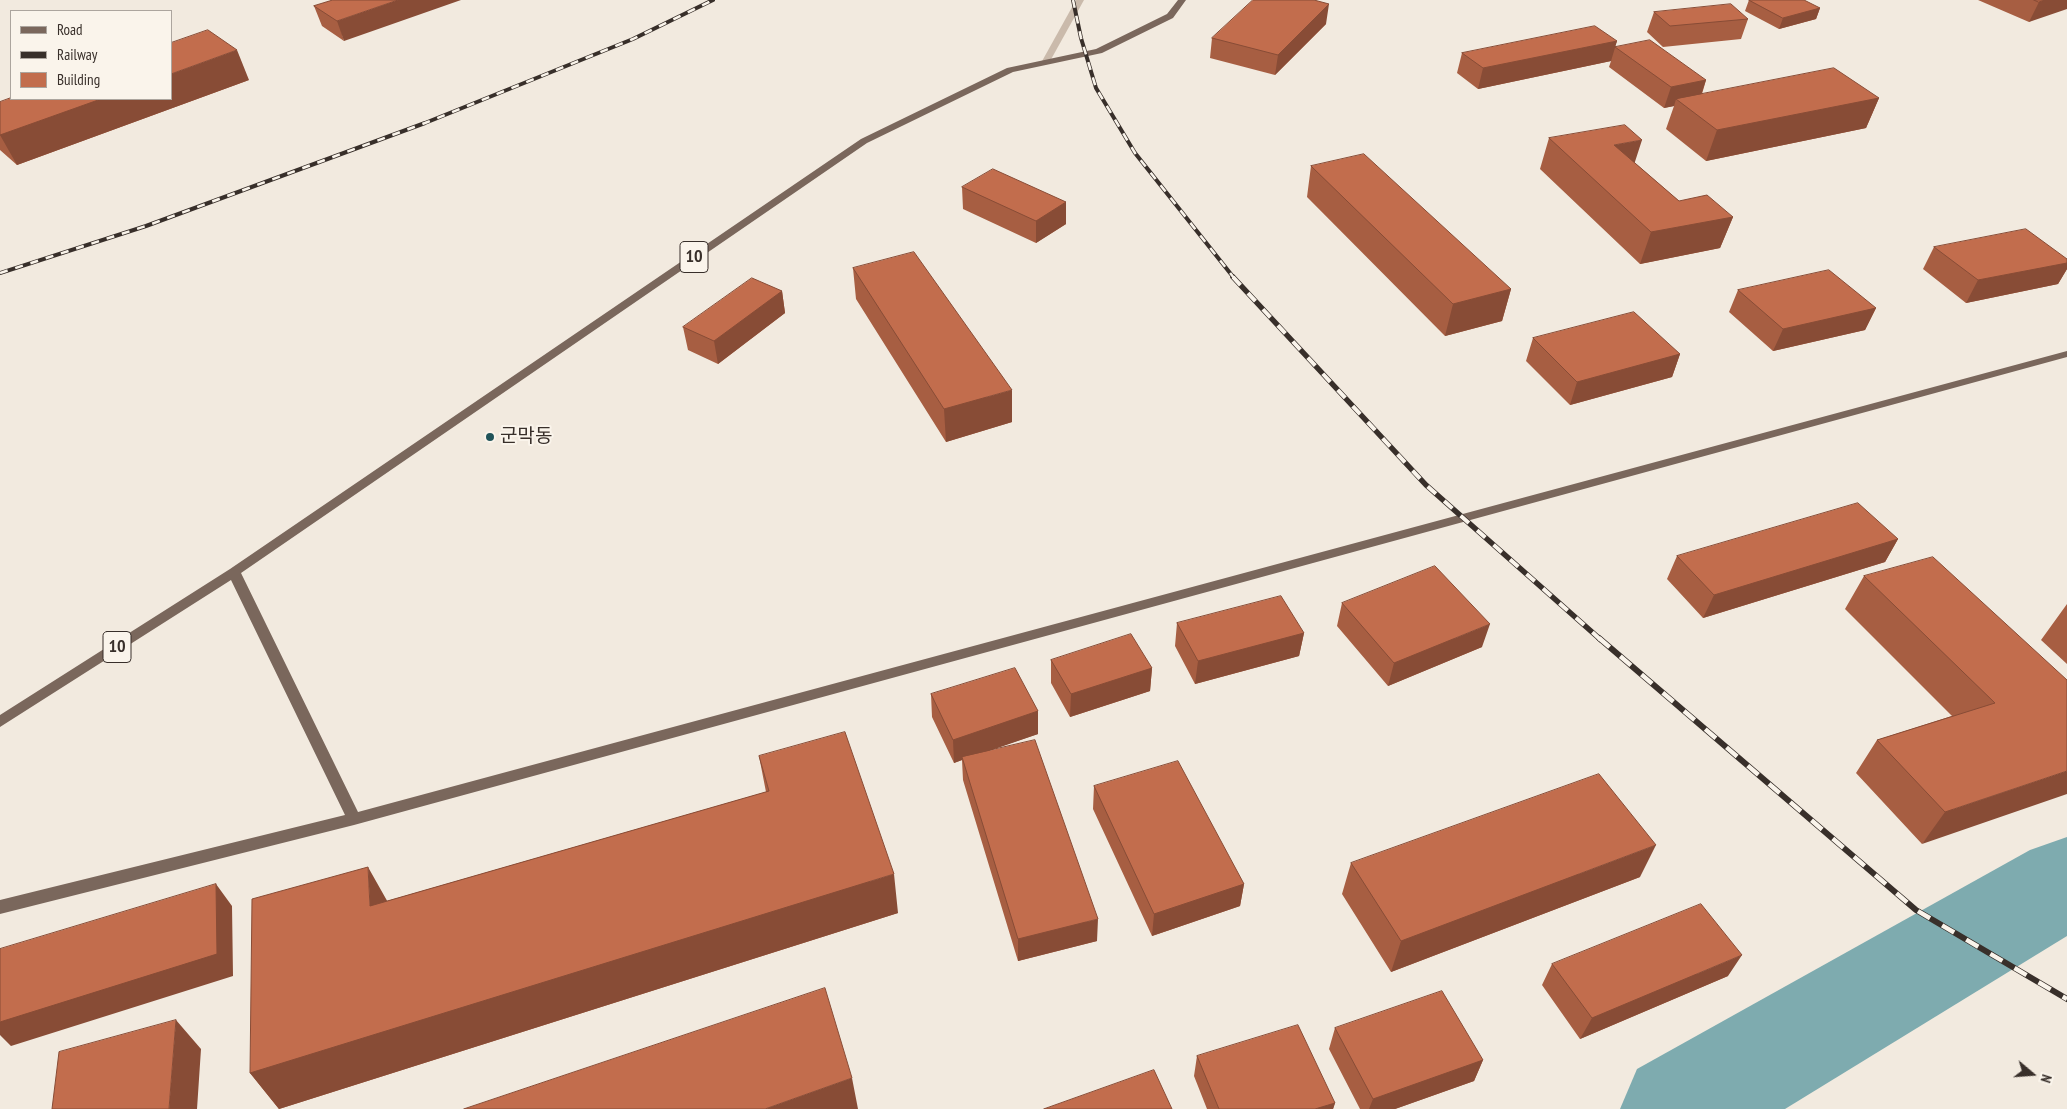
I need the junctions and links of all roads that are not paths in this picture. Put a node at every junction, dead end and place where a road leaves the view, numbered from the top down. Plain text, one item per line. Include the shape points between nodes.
1 (1080, 0) edge
2 (1182, 0) edge
3 (1045, 62) junction
4 (2067, 354) edge
5 (234, 572) junction
6 (0, 722) edge
7 (354, 820) junction
8 (0, 907) edge

1 - 3 street
2 - 3 main road, 10 via 1170,16 1099,51
3 - 5 main road, 10 via 1010,70 864,141
4 - 7 main road
5 - 6 main road, 10
5 - 7 main road
7 - 8 main road

